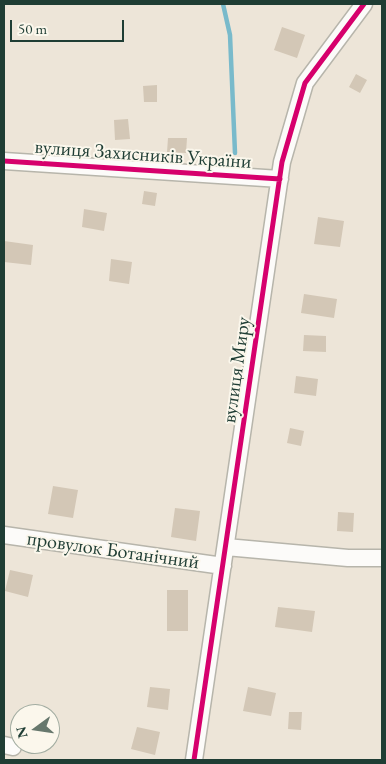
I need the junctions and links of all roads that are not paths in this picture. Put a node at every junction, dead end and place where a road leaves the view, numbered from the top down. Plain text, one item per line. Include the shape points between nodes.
1 (364, 4) edge
2 (4, 161) edge
3 (280, 180) junction
4 (4, 535) edge
5 (226, 547) junction
6 (382, 558) edge
7 (223, 566) junction
8 (194, 760) edge

1 - 3 street, вулиця Миру via 305,84 282,162
2 - 3 street, вулиця Захисників України
3 - 5 street, вулиця Миру
4 - 7 street, провулок Ботанічний
5 - 6 street
5 - 7 street, вулиця Миру
7 - 8 street, вулиця Миру

